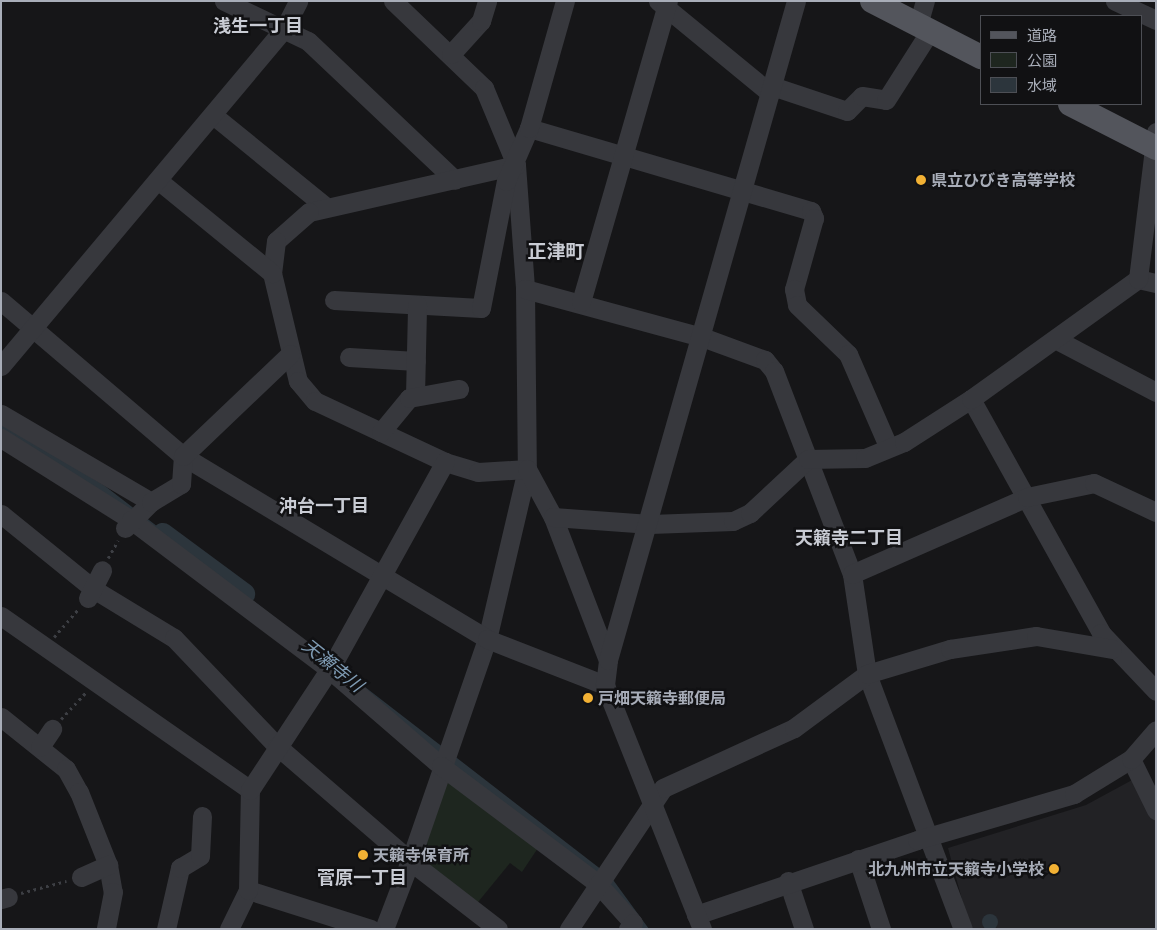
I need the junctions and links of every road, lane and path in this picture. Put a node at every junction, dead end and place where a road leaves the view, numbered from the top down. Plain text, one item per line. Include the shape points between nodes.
1 (224, 1) edge
2 (298, 1) edge
3 (486, 1) edge
4 (565, 1) edge
5 (796, 1) edge
6 (872, 1) edge
7 (925, 1) edge
8 (1115, 1) edge
9 (664, 3) edge
10 (403, 5) edge
11 (1156, 20) edge
12 (284, 27) junction
13 (924, 28) junction
14 (450, 54) junction
15 (980, 57) edge
16 (771, 90) junction
17 (1072, 105) edge
18 (213, 115) junction
19 (529, 128) junction
20 (1154, 142) edge
21 (625, 158) junction
22 (516, 165) junction
23 (455, 180) junction
24 (159, 181) junction
25 (743, 191) junction
26 (325, 206) junction
27 (272, 273) junction
28 (1147, 281) edge
29 (525, 289) junction
30 (334, 300) dead end
31 (1, 301) edge
32 (581, 302) junction
33 (417, 305) junction
34 (35, 329) junction
35 (702, 337) junction
36 (1057, 340) junction
37 (290, 354) junction
38 (349, 357) dead end
39 (416, 361) junction
40 (1, 366) edge
41 (459, 389) dead end
42 (1156, 392) edge
43 (415, 396) junction
44 (971, 399) junction
45 (1, 414) edge
46 (381, 432) junction
47 (1, 438) edge
48 (888, 446) junction
49 (183, 456) junction
50 (808, 459) junction
51 (445, 462) junction
52 (527, 469) junction
53 (1027, 497) junction
54 (151, 502) junction
55 (1156, 512) edge
56 (1, 514) edge
57 (553, 517) junction
58 (128, 524) junction
59 (650, 524) junction
60 (102, 570) joint
61 (852, 574) junction
62 (381, 578) junction
63 (91, 594) junction
64 (1, 616) edge
65 (487, 639) junction
66 (47, 643) junction
67 (1112, 649) junction
68 (608, 660) junction
69 (331, 665) junction
70 (867, 674) junction
71 (605, 685) junction
72 (94, 687) junction
73 (1156, 691) edge
74 (1, 717) edge
75 (52, 729) joint
76 (1156, 730) edge
77 (277, 746) junction
78 (40, 748) junction
79 (1131, 759) junction
80 (444, 760) junction
81 (250, 790) junction
82 (653, 805) junction
83 (1156, 810) edge
84 (202, 816) dead end
85 (930, 836) junction
86 (858, 859) junction
87 (410, 860) junction
88 (108, 865) junction
89 (81, 877) joint
90 (602, 879) junction
91 (788, 881) junction
92 (248, 890) junction
93 (4, 898) edge
94 (699, 922) edge
95 (106, 929) edge
96 (166, 929) edge
97 (229, 929) edge
98 (371, 929) edge
99 (384, 929) edge
100 (498, 929) edge
101 (569, 929) edge
102 (628, 929) edge
103 (804, 929) edge
104 (881, 929) edge
105 (963, 929) edge

1 - 12 street
2 - 12 street
3 - 14 street via 481,21
4 - 19 street
5 - 16 street
6 - 13 main road
7 - 13 street
8 - 11 street
9 - 16 street
9 - 21 street
10 - 14 street
12 - 18 street
12 - 23 street via 308,41
13 - 15 main road
13 - 16 street via 886,100 862,96 847,111
14 - 22 street via 484,88
16 - 25 street
17 - 20 main road
18 - 24 street
18 - 26 street
19 - 21 street
19 - 22 street
20 - 28 street
21 - 25 street
21 - 32 street
22 - 23 street
22 - 29 street
22 - 33 street via 506,181 481,308
23 - 26 street
24 - 27 street
24 - 34 street
25 - 35 street
25 - 48 street via 811,211 814,218 794,289 797,305 848,354
26 - 27 street via 309,212 276,241
27 - 37 street
28 - 36 street
29 - 32 street
29 - 52 street
30 - 33 street
31 - 34 street
32 - 35 street
33 - 39 street
34 - 40 street
34 - 49 street
35 - 50 street via 765,360 782,388
35 - 59 street
36 - 42 street
36 - 44 street
37 - 46 street via 304,393
37 - 49 street
38 - 39 street
39 - 43 street
41 - 43 street
43 - 46 street via 391,416
44 - 48 street via 904,442
44 - 53 street
45 - 54 street
46 - 51 street
47 - 58 street
48 - 50 street via 865,458
49 - 54 street via 181,484
49 - 62 street
50 - 59 street via 750,513 733,522
50 - 61 street
51 - 52 street via 478,472
51 - 62 street
52 - 57 street
52 - 65 street
53 - 55 street via 1094,483
53 - 61 street
53 - 67 street
54 - 58 street
56 - 63 street
57 - 59 street
57 - 68 street
58 - 60 path
58 - 69 street
59 - 68 street
60 - 63 street
61 - 70 street
62 - 65 street
62 - 69 street
63 - 66 path
63 - 77 street via 174,638
64 - 66 street
65 - 71 street
65 - 80 street
66 - 72 street
67 - 70 street via 1036,636 950,648
67 - 73 street
68 - 71 street
69 - 77 street
69 - 80 street
70 - 82 street via 794,728 663,788
70 - 85 street
71 - 82 street
72 - 75 path
72 - 81 street
74 - 78 street
75 - 78 street
76 - 79 street
77 - 81 street
77 - 87 street
78 - 88 street via 66,769 79,792
79 - 83 street
79 - 85 street via 1074,794
80 - 87 street
80 - 90 street
81 - 92 street
82 - 90 street
82 - 94 street
84 - 96 street via 200,856 180,868
85 - 86 street
85 - 105 street
86 - 91 street
86 - 104 street
87 - 99 street
87 - 100 street
88 - 89 street
88 - 95 street via 113,892
89 - 93 path
90 - 101 street
90 - 102 street via 633,923
91 - 94 street
91 - 103 street
92 - 97 street
92 - 98 street

